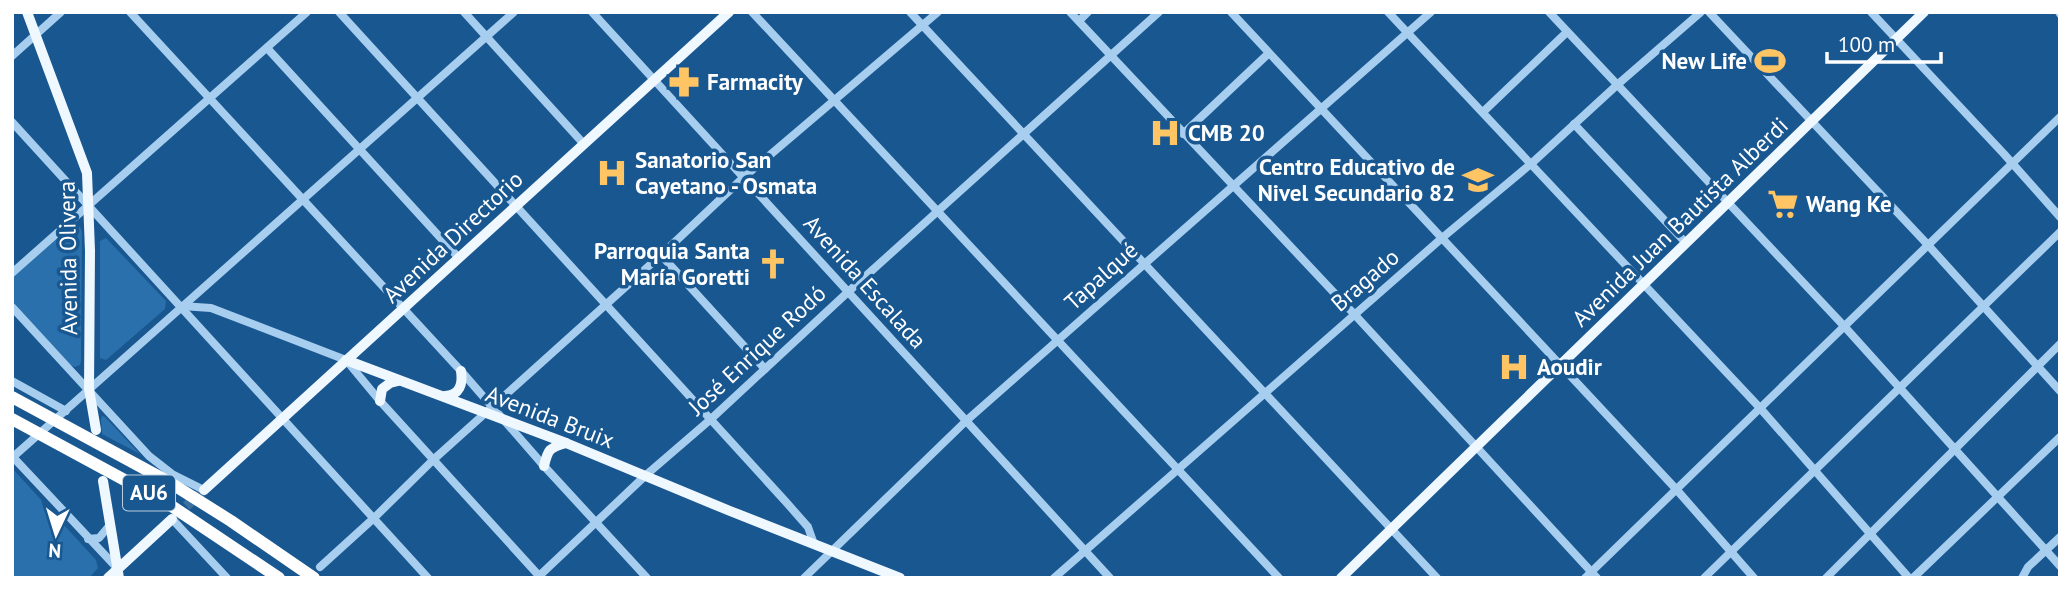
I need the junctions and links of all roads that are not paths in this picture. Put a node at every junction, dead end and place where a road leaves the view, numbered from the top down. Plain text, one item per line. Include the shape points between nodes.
1 (26, 12) edge
2 (61, 12) edge
3 (130, 12) edge
4 (307, 12) edge
5 (339, 12) edge
6 (464, 12) edge
7 (514, 12) edge
8 (592, 12) edge
9 (729, 12) edge
10 (752, 12) edge
11 (911, 12) edge
12 (938, 12) edge
13 (1070, 12) edge
14 (1088, 12) edge
15 (1159, 12) edge
16 (1231, 12) edge
17 (1388, 12) edge
18 (1431, 12) edge
19 (1549, 12) edge
20 (1702, 12) edge
21 (1709, 12) edge
22 (1871, 12) edge
23 (1924, 12) edge
24 (1079, 21) junction
25 (923, 26) junction
26 (1567, 32) junction
27 (1407, 33) junction
28 (35, 35) junction
29 (487, 37) junction
30 (1896, 40) junction
31 (267, 48) junction
32 (1269, 53) junction
33 (1111, 55) junction
34 (12, 56) edge
35 (654, 80) junction
36 (1618, 85) junction
37 (417, 97) junction
38 (209, 98) junction
39 (835, 101) junction
40 (1321, 108) junction
41 (1483, 112) junction
42 (2060, 117) edge
43 (1813, 121) junction
44 (12, 122) edge
45 (1574, 124) junction
46 (1024, 133) junction
47 (1183, 134) junction
48 (583, 144) junction
49 (359, 150) junction
50 (1532, 163) junction
51 (2012, 163) junction
52 (744, 177) junction
53 (1232, 186) junction
54 (302, 200) junction
55 (1728, 203) junction
56 (516, 205) junction
57 (88, 206) junction
58 (937, 213) junction
59 (2060, 217) edge
60 (2060, 232) edge
61 (1442, 238) junction
62 (1686, 243) junction
63 (1928, 244) junction
64 (661, 255) junction
65 (458, 257) junction
66 (1145, 262) junction
67 (12, 273) edge
68 (1645, 284) junction
69 (848, 292) junction
70 (606, 303) junction
71 (181, 306) junction
72 (1983, 306) junction
73 (12, 307) edge
74 (403, 309) junction
75 (1355, 315) junction
76 (1844, 326) junction
77 (1057, 340) junction
78 (2060, 344) edge
79 (346, 360) junction
80 (1560, 365) junction
81 (2038, 366) junction
82 (765, 369) junction
83 (461, 371) junction
84 (12, 381) edge
85 (398, 381) junction
86 (1899, 388) junction
87 (89, 389) junction
88 (2060, 391) edge
89 (1266, 392) junction
90 (438, 394) junction
91 (12, 397) edge
92 (380, 401) junction
93 (1760, 408) junction
94 (490, 409) junction
95 (66, 411) junction
96 (281, 418) junction
97 (503, 418) junction
98 (12, 419) edge
99 (711, 419) junction
100 (966, 421) junction
101 (96, 429) dead end
102 (2060, 437) edge
103 (566, 443) junction
104 (1477, 446) junction
105 (1953, 450) junction
106 (12, 457) edge
107 (433, 460) junction
108 (544, 466) junction
109 (1815, 470) junction
110 (1178, 471) junction
111 (646, 475) junction
112 (103, 481) dead end
113 (1676, 489) junction
114 (204, 490) joint
115 (1997, 497) junction
116 (374, 518) junction
117 (172, 519) joint
118 (597, 523) junction
119 (110, 525) junction
120 (1392, 528) junction
121 (1871, 534) junction
122 (2060, 537) edge
123 (88, 539) junction
124 (814, 544) junction
125 (2046, 550) junction
126 (832, 551) junction
127 (1085, 551) junction
128 (1731, 552) junction
129 (2060, 566) edge
130 (317, 572) edge
131 (119, 573) edge
132 (873, 573) edge
133 (1591, 576) edge
134 (539, 577) edge
135 (108, 578) edge
136 (227, 578) edge
137 (279, 578) edge
138 (428, 578) edge
139 (647, 578) edge
140 (804, 578) edge
141 (900, 578) edge
142 (1054, 578) edge
143 (1110, 578) edge
144 (1279, 578) edge
145 (1341, 578) edge
146 (1437, 578) edge
147 (1703, 578) edge
148 (1755, 578) edge
149 (1826, 578) edge
150 (1911, 578) edge
151 (2022, 578) edge

1 - 28 main road, Avenida Olivera
2 - 28 street
3 - 38 street
4 - 31 street
5 - 37 street
6 - 29 street
7 - 29 street
8 - 35 street, Avenida Escalada
9 - 35 main road, Avenida Directorio
10 - 39 street
11 - 25 street
12 - 25 street
13 - 24 street
14 - 24 street
15 - 33 street, José Enrique Rodó
16 - 32 street
17 - 27 street
18 - 27 street, Tapalqué
19 - 26 street
20 - 36 street, Bragado
21 - 43 street
22 - 30 street
23 - 30 main road, Avenida Juan Bautista Alberdi
24 - 33 street
25 - 39 street
25 - 46 street
26 - 36 street
26 - 41 street
27 - 40 street, Tapalqué
27 - 41 street
28 - 34 street
28 - 57 main road, Avenida Olivera via 87,173
29 - 37 street
29 - 48 street
30 - 43 main road, Avenida Juan Bautista Alberdi
30 - 51 street
31 - 38 street
31 - 49 street
32 - 40 street
32 - 47 street
33 - 46 street, José Enrique Rodó
33 - 47 street
35 - 48 main road, Avenida Directorio
35 - 52 street, Avenida Escalada
36 - 45 street, Bragado
36 - 55 street
37 - 49 street
37 - 56 street
38 - 54 street
38 - 57 street
39 - 52 street
39 - 58 street
40 - 53 street, Tapalqué
40 - 61 street
41 - 50 street
42 - 51 street
43 - 55 main road, Avenida Juan Bautista Alberdi
43 - 63 street
44 - 57 street
45 - 50 street, Bragado
45 - 62 street
46 - 58 street, José Enrique Rodó
46 - 66 street
47 - 53 street
48 - 56 main road, Avenida Directorio
49 - 54 street
49 - 65 street
50 - 61 street, Bragado
50 - 68 street
51 - 59 street
51 - 63 street
52 - 64 street
52 - 69 street, Avenida Escalada
53 - 66 street, Tapalqué
53 - 75 street
54 - 71 street
54 - 74 street
55 - 62 main road, Avenida Juan Bautista Alberdi
55 - 76 street
56 - 65 main road, Avenida Directorio
56 - 70 street
57 - 67 street
57 - 71 street
57 - 87 main road, Avenida Olivera
58 - 69 street, José Enrique Rodó
58 - 77 street
60 - 72 street
61 - 75 street, Bragado
61 - 80 street
62 - 68 main road, Avenida Juan Bautista Alberdi
63 - 72 street
63 - 76 street
64 - 70 street
64 - 82 street
65 - 74 main road, Avenida Directorio
66 - 77 street, Tapalqué
66 - 89 street
68 - 80 main road, Avenida Juan Bautista Alberdi
68 - 93 street
69 - 82 street, José Enrique Rodó
69 - 100 street, Avenida Escalada
70 - 94 street
70 - 99 street
71 - 79 street, Avenida Bruix via 211,307
71 - 87 street
71 - 96 street
72 - 81 street
72 - 86 street
73 - 87 street
74 - 79 main road, Avenida Directorio
74 - 83 street
75 - 89 street, Bragado
75 - 104 street
76 - 86 street
76 - 93 street
77 - 100 street, Tapalqué
77 - 110 street
78 - 81 street
79 - 85 main road, Avenida Bruix
79 - 92 street
79 - 96 main road, Avenida Directorio
80 - 104 main road, Avenida Juan Bautista Alberdi
80 - 113 street
81 - 88 street
81 - 105 street
82 - 99 street, José Enrique Rodó
83 - 90 main road via 458,391 452,396
83 - 94 street
84 - 95 street
85 - 90 main road, Avenida Bruix
85 - 92 main road via 383,389
86 - 105 street
86 - 109 street
87 - 95 street
87 - 101 main road, Avenida Olivera
87 - 114 street via 149,456
89 - 110 street, Bragado
89 - 120 street
90 - 94 main road, Avenida Bruix
91 - 130 highway, AU6, bridge via 169,482
92 - 107 street
93 - 109 street
93 - 113 street
94 - 97 main road, Avenida Bruix
94 - 107 street
95 - 106 street
96 - 114 main road, Avenida Directorio
96 - 116 street
97 - 103 main road, Avenida Bruix
97 - 108 street
98 - 137 highway, AU6, bridge via 167,503
99 - 111 street, José Enrique Rodó
99 - 124 street via 808,527
100 - 126 street, Tapalqué
100 - 127 street, Avenida Escalada
102 - 115 street
103 - 108 main road via 551,448
103 - 111 main road, Avenida Bruix
104 - 120 main road, Avenida Juan Bautista Alberdi
104 - 133 street
105 - 115 street
105 - 121 street
106 - 123 street
107 - 116 street
107 - 134 street
108 - 118 street
109 - 121 street
109 - 128 street
110 - 127 street, Bragado
110 - 144 street
111 - 118 street, José Enrique Rodó
111 - 124 main road, Avenida Bruix
112 - 119 main road
113 - 128 street
113 - 133 street
115 - 125 street
115 - 150 street
116 - 130 street
116 - 138 street
117 - 131 main road
117 - 136 street
118 - 134 street, José Enrique Rodó
118 - 139 street
119 - 123 street via 99,538
119 - 131 main road
120 - 145 main road, Avenida Juan Bautista Alberdi
120 - 146 street
121 - 149 street
121 - 150 street
122 - 125 street
123 - 131 street
124 - 126 main road, Avenida Bruix
125 - 129 street
125 - 151 street
126 - 132 main road, Avenida Bruix
126 - 140 street, Tapalqué
127 - 142 street, Bragado
127 - 143 street, Avenida Escalada
128 - 147 street
128 - 148 street
131 - 135 main road
132 - 141 main road, Avenida Bruix

